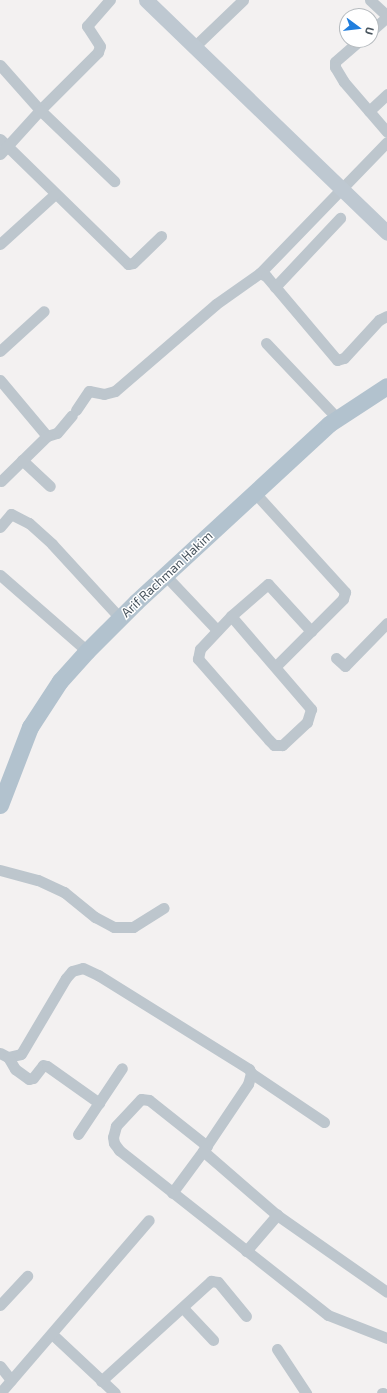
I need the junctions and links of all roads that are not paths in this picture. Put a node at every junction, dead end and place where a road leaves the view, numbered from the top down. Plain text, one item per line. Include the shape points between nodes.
1 (110, 0) edge
2 (146, 0) edge
3 (243, 0) edge
4 (370, 0) edge
5 (387, 16) edge
6 (379, 24) edge
7 (194, 46) junction
8 (351, 48) edge
9 (0, 65) edge
10 (387, 94) edge
11 (40, 110) junction
12 (369, 111) junction
13 (387, 132) edge
14 (387, 142) edge
15 (2, 147) edge
16 (114, 181) dead end
17 (342, 189) junction
18 (55, 194) junction
19 (340, 218) dead end
20 (387, 233) edge
21 (161, 236) dead end
22 (0, 244) edge
23 (260, 273) junction
24 (275, 287) junction
25 (44, 311) dead end
26 (387, 316) edge
27 (266, 343) dead end
28 (0, 351) edge
29 (0, 380) edge
30 (387, 386) edge
31 (337, 418) junction
32 (47, 436) junction
33 (22, 460) junction
34 (1, 481) edge
35 (50, 486) dead end
36 (255, 493) junction
37 (0, 527) edge
38 (0, 575) edge
39 (165, 575) junction
40 (231, 616) junction
41 (120, 618) junction
42 (387, 623) edge
43 (217, 630) junction
44 (311, 631) junction
45 (87, 651) junction
46 (336, 658) dead end
47 (276, 666) junction
48 (0, 805) edge
49 (0, 870) edge
50 (164, 908) dead end
51 (4, 1055) edge
52 (122, 1068) dead end
53 (251, 1073) junction
54 (99, 1103) junction
55 (324, 1122) dead end
56 (78, 1134) dead end
57 (205, 1148) junction
58 (172, 1193) junction
59 (277, 1215) junction
60 (149, 1220) dead end
61 (246, 1251) junction
62 (27, 1276) dead end
63 (387, 1292) edge
64 (0, 1304) edge
65 (183, 1308) junction
66 (246, 1316) dead end
67 (52, 1334) junction
68 (387, 1338) edge
69 (213, 1340) dead end
70 (277, 1349) dead end
71 (0, 1366) edge
72 (11, 1380) junction
73 (101, 1381) junction
74 (0, 1393) edge
75 (115, 1393) edge
76 (306, 1393) edge

1 - 11 street via 87,26 100,46 98,52
2 - 7 street
3 - 7 street
4 - 5 street
5 - 6 street
7 - 17 street
8 - 12 street via 335,62 335,67 344,82
9 - 11 street
10 - 12 street
11 - 15 street
11 - 16 street
12 - 13 street
14 - 17 street
15 - 18 street
17 - 20 street
17 - 23 street
18 - 21 street via 128,264 133,263
18 - 22 street
19 - 24 street
23 - 24 street
23 - 32 street via 216,304 114,391 104,394 89,391 57,433
24 - 26 street via 337,360 344,358 379,320
25 - 28 street
27 - 31 street
29 - 32 street
30 - 31 main road, Arif Rachman Hakim
31 - 36 main road, Arif Rachman Hakim
32 - 33 street
33 - 34 street
33 - 35 street
36 - 39 main road, Arif Rachman Hakim
36 - 44 street via 344,589 343,599
37 - 41 street via 11,514 29,523 52,544
38 - 45 street
39 - 41 main road, Arif Rachman Hakim
39 - 43 street
40 - 43 street
40 - 44 street via 268,584
40 - 47 street
41 - 45 main road, Arif Rachman Hakim
42 - 46 street via 345,666
43 - 47 street via 199,652 198,659 269,740 279,746 285,744 307,722 312,712
44 - 47 street
45 - 48 main road, Arif Rachman Hakim via 60,681 30,727
49 - 50 street via 38,880 64,892 83,908 114,927 133,927
51 - 53 street via 21,1054 66,978 72,971 83,968 243,1065
51 - 54 street via 15,1069 29,1079 33,1078 43,1065 46,1066
52 - 54 street
53 - 55 street
53 - 57 street via 248,1084
54 - 56 street
57 - 58 street
57 - 58 street via 149,1100 141,1099 116,1126 114,1143 119,1150
57 - 59 street
58 - 61 street
59 - 61 street
59 - 63 street
60 - 67 street
61 - 68 street via 328,1315
62 - 64 street
65 - 66 street via 213,1280 218,1282
65 - 69 street
65 - 73 street
67 - 72 street
67 - 73 street
70 - 76 street
71 - 72 street
72 - 74 street
73 - 75 street

